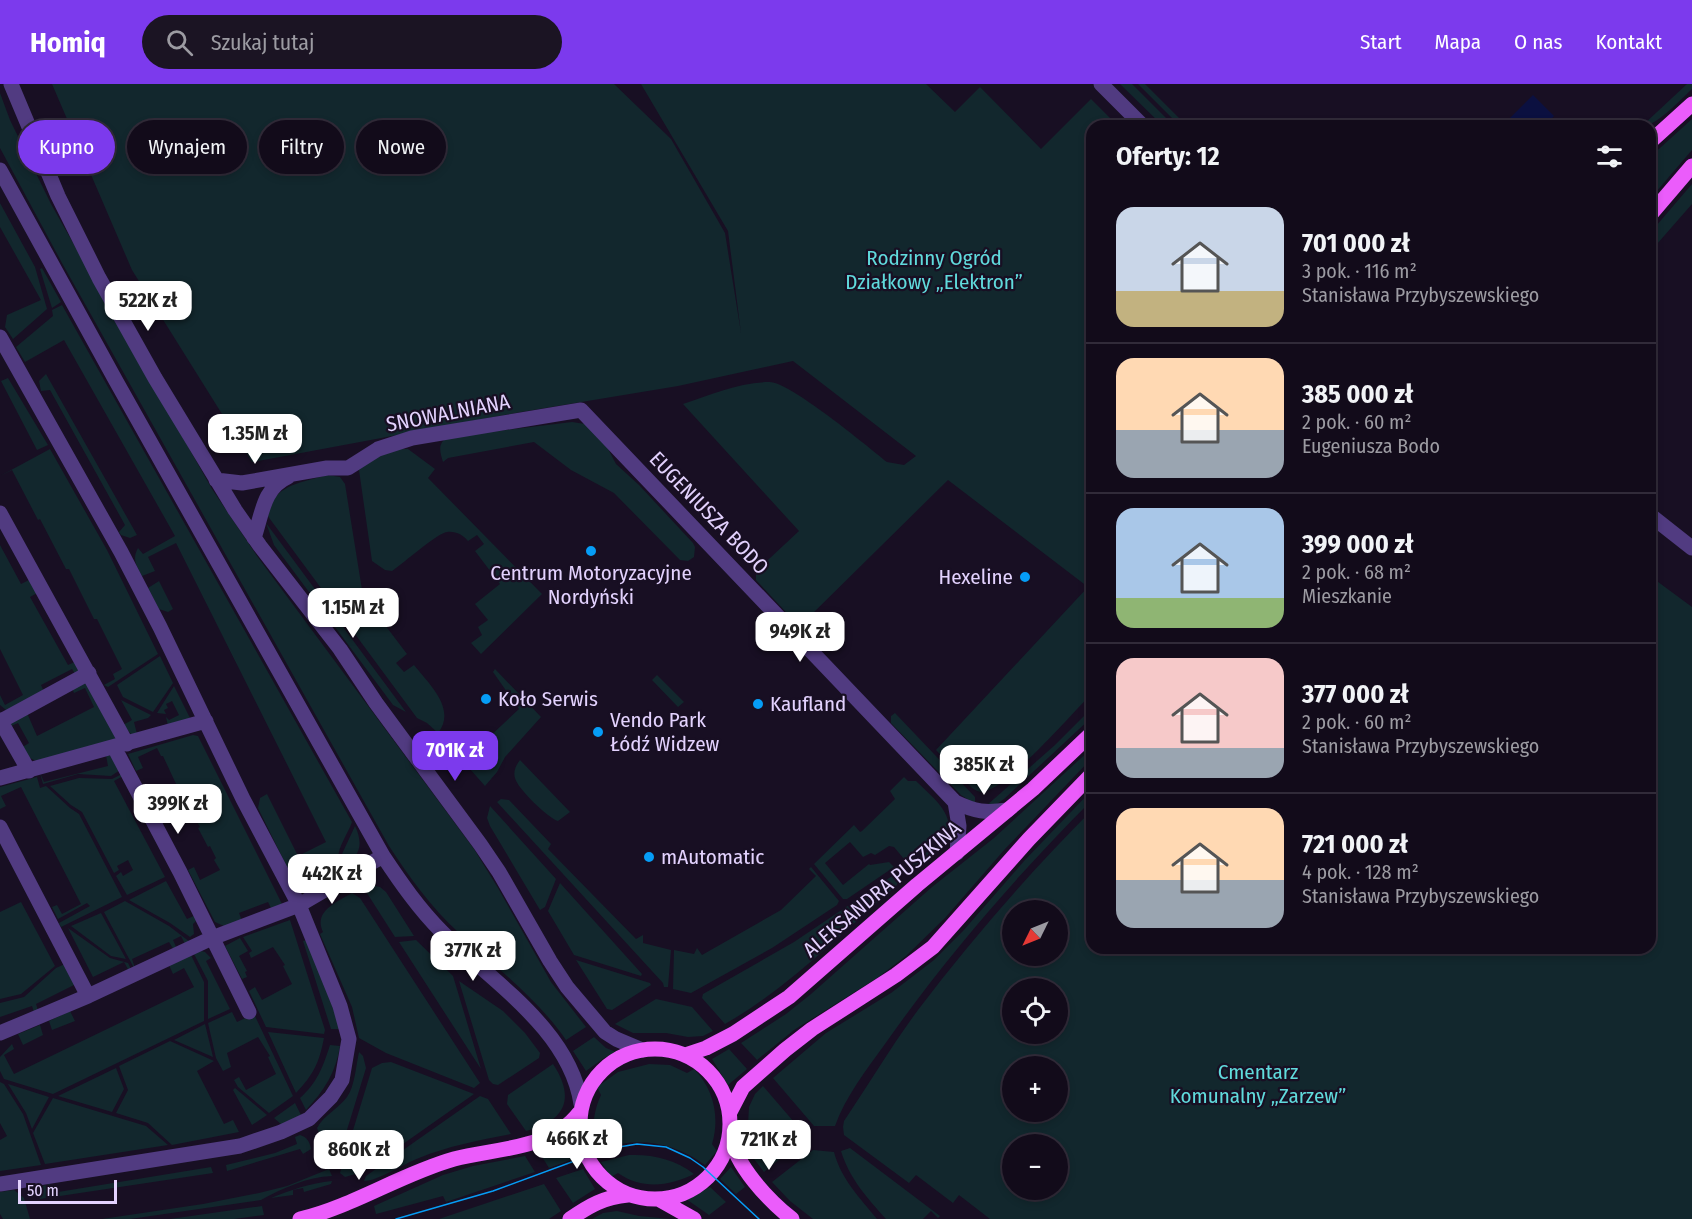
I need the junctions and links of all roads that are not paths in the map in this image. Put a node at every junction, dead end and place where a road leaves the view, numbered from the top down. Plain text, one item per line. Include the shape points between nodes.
1 (11, 84) edge
2 (1101, 84) edge
3 (1692, 104) edge
4 (1137, 120) edge
5 (1656, 137) edge
6 (1692, 166) edge
7 (0, 170) edge
8 (1656, 208) edge
9 (2, 345) edge
10 (581, 410) joint
11 (294, 475) junction
12 (216, 480) junction
13 (0, 513) edge
14 (1656, 520) edge
15 (254, 538) junction
16 (1692, 548) edge
17 (89, 674) junction
18 (206, 720) junction
19 (0, 721) edge
20 (1086, 738) edge
21 (121, 745) junction
22 (29, 771) junction
23 (0, 778) edge
24 (1086, 780) edge
25 (955, 802) junction
26 (1008, 810) junction
27 (0, 827) edge
28 (957, 853) junction
29 (383, 856) junction
30 (299, 905) junction
31 (212, 938) junction
32 (88, 996) junction
33 (249, 1012) dead end
34 (0, 1033) edge
35 (642, 1050) junction
36 (685, 1055) junction
37 (580, 1109) junction
38 (730, 1112) junction
39 (730, 1132) junction
40 (0, 1184) edge
41 (628, 1195) junction
42 (660, 1200) junction
43 (300, 1219) edge
44 (570, 1219) edge
45 (694, 1219) edge
46 (792, 1219) edge

1 - 12 street via 58,196 99,278
2 - 4 street
3 - 5 main road
6 - 8 main road
7 - 29 street
9 - 18 street via 110,531
10 - 11 street, SNOWALNIANA via 412,438 378,449 348,468
10 - 25 street, EUGENIUSZA BODO
11 - 12 street, SNOWALNIANA via 242,483
11 - 15 street, SNOWALNIANA via 277,483 268,495
12 - 15 street
13 - 17 street
14 - 16 street
15 - 35 street via 340,649 480,844 567,987 605,1032
17 - 19 street
17 - 21 street
18 - 21 street
18 - 30 street
19 - 22 street
20 - 26 main road, ALEKSANDRA PUSZKINA
21 - 22 street
21 - 31 street
22 - 23 street
24 - 38 main road via 933,947 785,1050 743,1087
25 - 26 street, EUGENIUSZA BODO via 975,811
25 - 28 street via 959,825
26 - 28 main road, ALEKSANDRA PUSZKINA
27 - 32 street
28 - 36 main road, ALEKSANDRA PUSZKINA via 778,1005 714,1045
29 - 30 street
29 - 37 street via 430,919 545,1029 574,1077
30 - 31 street
30 - 40 street via 340,1006 349,1039 342,1080 317,1112 301,1124 240,1146
31 - 32 street
31 - 33 street
32 - 34 street
35 - 36 main road via 663,1049
35 - 37 main road via 606,1069 591,1085
36 - 38 main road via 714,1079
37 - 41 main road via 581,1137 590,1159 602,1176
37 - 43 main road via 569,1125 546,1138 441,1163 340,1207
38 - 39 main road
39 - 42 main road via 720,1160 708,1176 691,1190
39 - 46 main road via 742,1164
41 - 42 main road
41 - 44 main road via 597,1202
42 - 45 main road

